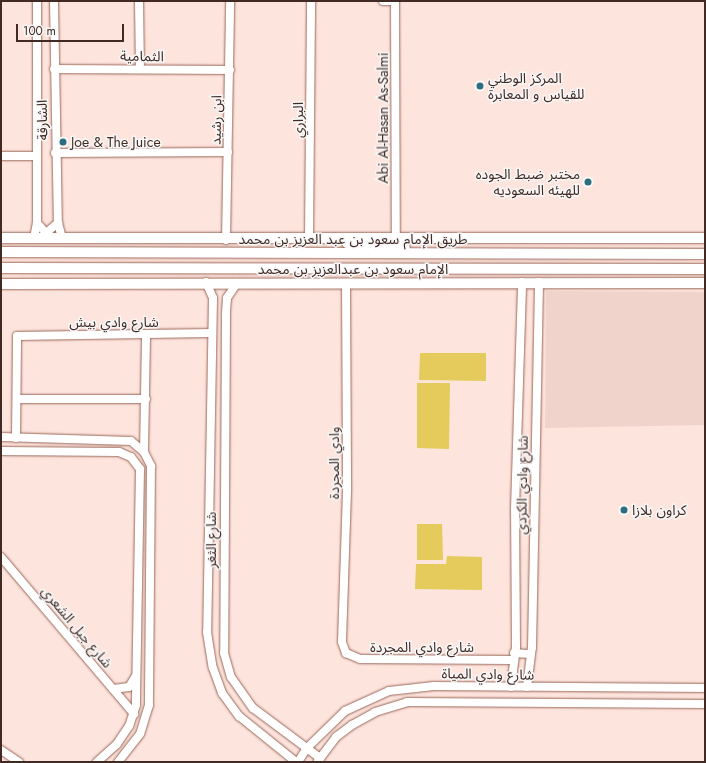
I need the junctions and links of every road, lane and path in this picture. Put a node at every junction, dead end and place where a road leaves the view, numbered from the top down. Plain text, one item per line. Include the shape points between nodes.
1 (37, 1) edge
2 (54, 1) edge
3 (139, 1) edge
4 (230, 1) edge
5 (311, 1) edge
6 (383, 1) edge
7 (395, 1) edge
8 (54, 69) junction
9 (140, 69) junction
10 (230, 70) junction
11 (228, 152) junction
12 (55, 153) junction
13 (1, 156) edge
14 (37, 156) junction
15 (37, 222) junction
16 (58, 223) junction
17 (396, 236) junction
18 (1, 238) edge
19 (34, 238) junction
20 (62, 238) junction
21 (705, 238) edge
22 (309, 239) junction
23 (180, 240) junction
24 (226, 240) junction
25 (1, 252) edge
26 (96, 253) junction
27 (454, 254) junction
28 (705, 254) edge
29 (1, 268) edge
30 (705, 269) edge
31 (92, 270) junction
32 (187, 282) junction
33 (206, 282) junction
34 (522, 282) junction
35 (539, 282) junction
36 (237, 283) junction
37 (705, 283) edge
38 (1, 284) edge
39 (346, 284) junction
40 (522, 310) junction
41 (538, 310) junction
42 (146, 335) junction
43 (212, 336) junction
44 (226, 340) junction
45 (17, 399) junction
46 (146, 399) junction
47 (1, 437) edge
48 (16, 438) junction
49 (1, 451) edge
50 (144, 452) junction
51 (516, 468) junction
52 (535, 468) junction
53 (1, 557) edge
54 (342, 642) joint
55 (530, 654) junction
56 (513, 657) junction
57 (137, 675) junction
58 (511, 687) junction
59 (527, 687) junction
60 (705, 688) edge
61 (113, 689) junction
62 (705, 704) edge
63 (134, 714) junction
64 (279, 730) junction
65 (270, 742) junction
66 (306, 749) junction
67 (1, 750) edge
68 (319, 760) edge
69 (101, 761) edge
70 (19, 762) edge
71 (118, 762) edge
72 (297, 762) edge

1 - 14 street, الشارقة
2 - 8 street, الشارقة
3 - 9 street
4 - 10 street, ابن رشيد
5 - 22 street, البراري
6 - 7 street
7 - 17 street, Abi Al-Hasan As-Salmi
8 - 9 street, الثمامية
8 - 12 street, الشارقة
9 - 10 street, الثمامية
10 - 11 street, ابن رشيد
11 - 12 street
11 - 24 street, ابن رشيد
12 - 16 street, الشارقة
13 - 14 street
14 - 15 street, الشارقة
15 - 16 street via 46,233
15 - 19 street, الشارقة
16 - 20 street, الشارقة
17 - 21 main road
17 - 22 main road
18 - 19 main road
19 - 20 main road
20 - 23 main road
22 - 24 main road
22 - 27 main road
23 - 24 main road
23 - 26 main road via 154,246 114,247
25 - 26 main road, طريق الإمام سعود بن عبد العزيز بن محمد
26 - 27 main road, طريق الإمام سعود بن عبد العزيز بن محمد
27 - 28 main road, طريق الإمام سعود بن عبد العزيز بن محمد
29 - 31 main road, طريق الإمام سعود بن عبد العزيز بن محمد
30 - 31 main road, طريق الإمام سعود بن عبد العزيز بن محمد
31 - 32 main road
32 - 33 main road, الإمام سعود بن عبدالعزيز بن محمد
32 - 38 main road, الإمام سعود بن عبدالعزيز بن محمد
33 - 36 main road, الإمام سعود بن عبدالعزيز بن محمد
33 - 43 street, شارع الثغر via 213,298
34 - 35 main road, الإمام سعود بن عبدالعزيز بن محمد
34 - 39 main road, الإمام سعود بن عبدالعزيز بن محمد
34 - 40 street, شارع وادي الكردي
35 - 37 main road, الإمام سعود بن عبدالعزيز بن محمد
35 - 41 street, شارع وادي الكردي
36 - 39 main road, الإمام سعود بن عبدالعزيز بن محمد
36 - 44 street, شارع الثغر via 227,298
39 - 54 street, وادي المجردة via 347,491
40 - 41 street
40 - 51 street, شارع وادي الكردي
41 - 52 street, شارع وادي الكردي
42 - 43 street, شارع وادي بيش
42 - 45 street, شارع وادي بيش via 17,336
42 - 46 street
43 - 44 street, شارع وادي بيش
43 - 65 street, شارع الثغر via 207,632 213,668 222,693 240,716
44 - 64 street, شارع الثغر via 224,652 231,677 253,708
45 - 46 street
45 - 48 street
46 - 50 street
47 - 48 street
48 - 50 street via 111,438 131,441
49 - 57 street via 119,452 131,456 140,469
50 - 71 street via 151,466 149,705 140,734
51 - 52 street
51 - 56 street, شارع وادي الكردي
52 - 55 street, شارع وادي الكردي
53 - 61 street, شارع جبل الشعري
54 - 56 street, شارع وادي المجردة via 346,654 360,659
55 - 56 street
55 - 59 street, شارع وادي الكردي
56 - 58 street, شارع وادي الكردي
57 - 61 street via 129,686
57 - 63 street
58 - 59 street, شارع وادي المياة
58 - 66 street, شارع وادي المياة via 418,687 374,695 345,711
59 - 60 street, شارع وادي المياة
61 - 63 street, شارع جبل الشعري
62 - 68 street, شارع وادي المياة via 407,702 374,712 352,725 336,737
63 - 69 street via 117,744
64 - 65 street
64 - 66 street, شارع الثغر
65 - 72 street, شارع الثغر
66 - 68 street, شارع الثغر
66 - 72 street, شارع وادي المياة
67 - 70 street

